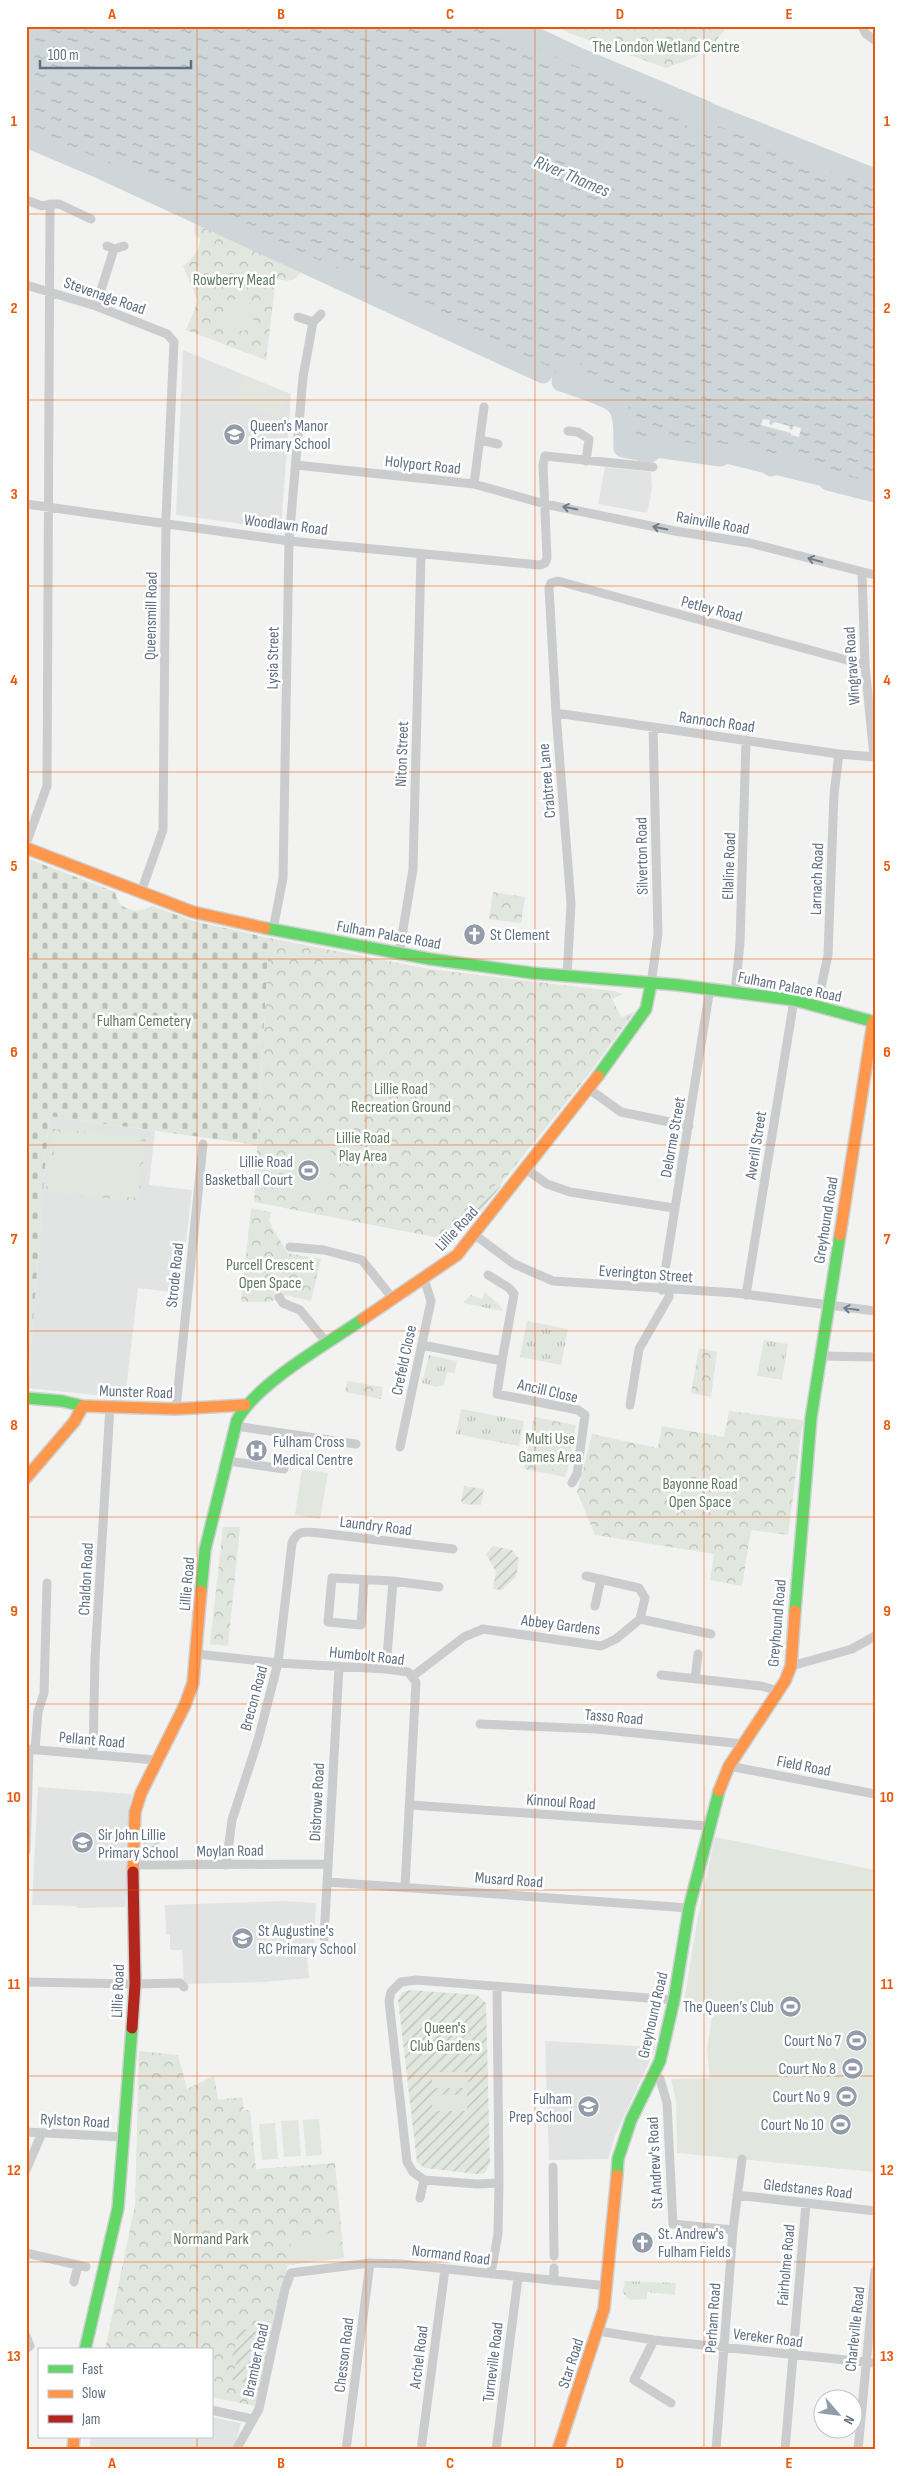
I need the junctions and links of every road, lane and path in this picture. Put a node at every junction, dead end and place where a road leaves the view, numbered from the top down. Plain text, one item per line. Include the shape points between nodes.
1 (862, 26) edge
2 (875, 40) edge
3 (26, 200) edge
4 (50, 204) junction
5 (91, 219) dead end
6 (124, 246) dead end
7 (26, 285) edge
8 (48, 291) junction
9 (96, 306) junction
10 (321, 314) dead end
11 (298, 317) dead end
12 (312, 322) junction
13 (172, 338) joint
14 (484, 407) dead end
15 (568, 431) dead end
16 (480, 440) junction
17 (498, 444) dead end
18 (586, 461) junction
19 (296, 465) junction
20 (653, 467) dead end
21 (474, 484) junction
22 (26, 504) edge
23 (545, 504) junction
24 (48, 507) junction
25 (166, 523) junction
26 (289, 541) junction
27 (421, 554) junction
28 (862, 574) junction
29 (875, 575) edge
30 (551, 583) joint
31 (865, 665) junction
32 (556, 713) junction
33 (653, 727) junction
34 (746, 740) junction
35 (839, 754) junction
36 (874, 757) edge
37 (26, 844) edge
38 (26, 848) edge
39 (141, 892) junction
40 (273, 930) junction
41 (399, 954) junction
42 (567, 976) junction
43 (651, 984) junction
44 (710, 988) junction
45 (735, 992) junction
46 (794, 1000) junction
47 (817, 1006) junction
48 (874, 1022) edge
49 (589, 1089) junction
50 (689, 1126) junction
51 (203, 1144) dead end
52 (526, 1169) junction
53 (674, 1208) junction
54 (474, 1235) junction
55 (290, 1247) dead end
56 (488, 1274) dead end
57 (424, 1279) junction
58 (665, 1290) junction
59 (746, 1295) junction
60 (279, 1297) dead end
61 (393, 1299) junction
62 (828, 1306) junction
63 (875, 1310) edge
64 (327, 1343) junction
65 (422, 1345) junction
66 (821, 1356) junction
67 (875, 1357) edge
68 (502, 1361) junction
69 (26, 1398) edge
70 (245, 1405) junction
71 (630, 1405) dead end
72 (83, 1406) junction
73 (110, 1406) junction
74 (176, 1409) junction
75 (236, 1426) junction
76 (356, 1444) dead end
77 (400, 1448) dead end
78 (228, 1460) junction
79 (284, 1469) dead end
80 (26, 1478) edge
81 (572, 1483) dead end
82 (295, 1535) joint
83 (454, 1549) dead end
84 (586, 1576) dead end
85 (601, 1579) junction
86 (364, 1580) junction
87 (393, 1581) junction
88 (48, 1582) dead end
89 (438, 1587) dead end
90 (595, 1606) dead end
91 (640, 1619) junction
92 (711, 1634) dead end
93 (875, 1636) edge
94 (197, 1654) junction
95 (698, 1654) dead end
96 (278, 1662) junction
97 (791, 1666) junction
98 (339, 1667) junction
99 (386, 1669) junction
100 (661, 1675) dead end
101 (413, 1676) junction
102 (694, 1679) junction
103 (779, 1691) junction
104 (480, 1724) dead end
105 (744, 1744) junction
106 (30, 1749) edge
107 (93, 1754) junction
108 (156, 1760) junction
109 (729, 1766) junction
110 (875, 1794) edge
111 (411, 1805) junction
112 (708, 1826) junction
113 (26, 1851) edge
114 (328, 1864) junction
115 (133, 1865) junction
116 (226, 1865) junction
117 (328, 1882) junction
118 (405, 1886) junction
119 (689, 1908) junction
120 (324, 1938) dead end
121 (26, 1982) edge
122 (135, 1984) junction
123 (184, 1987) dead end
124 (497, 1988) junction
125 (674, 2000) junction
126 (654, 2074) junction
127 (26, 2132) edge
128 (42, 2133) junction
129 (123, 2137) junction
130 (742, 2159) dead end
131 (552, 2167) dead end
132 (26, 2170) edge
133 (424, 2180) junction
134 (499, 2183) junction
135 (737, 2195) junction
136 (420, 2198) dead end
137 (806, 2203) junction
138 (875, 2210) edge
139 (733, 2230) junction
140 (26, 2253) edge
141 (554, 2256) dead end
142 (370, 2263) junction
143 (554, 2268) dead end
144 (445, 2269) junction
145 (875, 2271) edge
146 (291, 2272) joint
147 (491, 2274) junction
148 (518, 2278) junction
149 (554, 2281) junction
150 (74, 2282) dead end
151 (607, 2286) junction
152 (598, 2331) junction
153 (26, 2336) edge
154 (654, 2340) junction
155 (725, 2347) junction
156 (85, 2348) edge
157 (26, 2349) edge
158 (793, 2356) junction
159 (870, 2362) edge
160 (671, 2403) dead end
161 (212, 2410) edge
162 (252, 2419) junction
163 (236, 2450) edge
164 (346, 2450) edge
165 (421, 2450) edge
166 (496, 2450) edge
167 (558, 2450) edge
168 (716, 2450) edge
169 (785, 2450) edge
170 (858, 2450) edge

1 - 2 street via 866,34
3 - 4 street via 42,206
4 - 5 street via 58,204
4 - 8 street
6 - 9 street via 111,248
7 - 8 street, Stevenage Road
8 - 9 street, Stevenage Road
8 - 24 street
9 - 13 street, Stevenage Road
10 - 12 street
11 - 12 street
12 - 19 street, Lysia Street via 302,386
13 - 25 street, Queensmill Road
14 - 16 street
15 - 18 street via 578,432 589,439
16 - 17 street
16 - 21 street
18 - 20 street
18 - 23 street via 545,456
19 - 21 street, Holyport Road
19 - 26 street, Lysia Street
21 - 23 street, Holyport Road
22 - 24 street, Woodlawn Road
23 - 27 street, Woodlawn Road via 547,558 543,565
28 -> 23 street, Rainville Road via 750,543
24 - 25 street, Woodlawn Road
24 - 37 street via 47,786
25 - 26 street, Woodlawn Road
25 - 39 street, Queensmill Road via 163,830
26 - 27 street, Woodlawn Road
26 - 40 street, Lysia Street via 283,878
27 - 41 street, Niton Street via 413,869
28 - 29 street, Rainville Road
28 - 31 street, Wingrave Road
30 - 31 street, Petley Road via 558,581
30 - 32 street, Crabtree Lane
31 - 36 street, Wingrave Road
32 - 33 street, Rannoch Road
32 - 42 street, Crabtree Lane via 570,904
33 - 34 street, Rannoch Road
33 - 43 street, Silverton Road via 658,934
34 - 35 street, Rannoch Road
34 - 45 street, Ellaline Road via 740,943
35 - 36 street, Rannoch Road
35 - 47 street, Larnach Road via 834,794 828,955
38 - 39 main road, Fulham Palace Road
39 - 40 main road, Fulham Palace Road via 193,912
40 - 41 main road, Fulham Palace Road
41 - 42 main road, Fulham Palace Road
42 - 43 main road, Fulham Palace Road
43 - 44 main road, Fulham Palace Road
43 - 49 main road, Lillie Road via 646,1009
44 - 45 main road, Fulham Palace Road
44 - 50 street, Delorme Street
45 - 46 main road, Fulham Palace Road
46 - 47 main road, Fulham Palace Road
46 - 59 street, Averill Street
47 - 48 main road, Fulham Palace Road
48 - 62 main road, Greyhound Road
49 - 50 street via 621,1112
49 - 52 main road, Lillie Road
50 - 53 street, Delorme Street
51 - 74 street, Strode Road
52 - 53 street via 547,1184 570,1192
52 - 54 main road, Lillie Road
53 - 58 street, Delorme Street
54 - 57 main road, Lillie Road via 457,1255
54 - 58 street, Everington Street via 514,1264 553,1282
55 - 61 street via 324,1250 362,1260
56 - 68 street, Ancill Close via 514,1294
57 - 61 main road, Lillie Road
57 - 65 street, Crefeld Close via 431,1301
58 - 59 street, Everington Street
58 - 71 street, Delorme Street via 669,1297 639,1349
59 - 62 street, Everington Street
60 - 64 street via 283,1303 300,1310
61 - 64 main road, Lillie Road
63 -> 62 street, Everington Street
62 - 66 main road, Greyhound Road
64 - 70 main road, Lillie Road
65 - 68 street, Ancill Close
65 - 77 street, Crefeld Close
66 - 67 street
66 - 97 main road, Greyhound Road via 800,1528
68 - 81 street, Ancill Close via 497,1394 578,1410 585,1415
69 - 72 main road, Munster Road
70 - 74 main road, Munster Road
70 - 75 main road, Lillie Road
72 - 73 main road, Munster Road
72 - 80 main road via 74,1422
73 - 74 main road, Munster Road
73 - 107 street, Chaldon Road
75 - 76 street
75 - 78 main road, Lillie Road
78 - 79 street
78 - 94 main road, Lillie Road via 205,1550
82 - 83 street, Laundry Road via 302,1531
82 - 96 street, Brecon Road
84 - 85 street
85 - 90 street
85 - 91 street via 634,1586 642,1591 645,1598
86 - 86 street via 360,1625 328,1622 332,1578
86 - 87 street
87 - 89 street
87 - 99 street
88 - 106 street via 44,1693
91 - 92 street
91 - 101 street, Abbey Gardens via 611,1643 601,1646 487,1629 475,1630
93 - 97 street via 852,1649
94 - 96 street, Humbolt Road
94 - 108 main road, Lillie Road via 193,1683 185,1705
95 - 102 street
96 - 98 street, Humbolt Road
96 - 116 street, Brecon Road via 258,1740 232,1820
97 - 103 main road, Greyhound Road
98 - 99 street, Humbolt Road
98 - 114 street, Disbrowe Road
99 - 101 street, Humbolt Road via 408,1672
100 - 102 street
101 - 111 street, Humbolt Road via 416,1682
102 - 103 street
103 - 105 main road, Greyhound Road
104 - 105 street, Tasso Road via 596,1729
105 - 109 main road, Greyhound Road
106 - 107 street, Pellant Road
106 - 113 street
107 - 108 street, Pellant Road
108 - 115 main road, Lillie Road via 135,1812
109 - 110 street, Field Road
109 - 112 main road, Greyhound Road
111 - 112 street, Kinnoul Road
111 - 118 street, Humbolt Road
112 - 119 main road, Greyhound Road
114 - 116 street, Moylan Road
114 - 117 street, Disbrowe Road
115 - 116 street, Moylan Road
115 - 122 main road, Lillie Road
117 - 118 street, Musard Road
117 - 120 street, Disbrowe Road
118 - 119 street, Musard Road
119 - 125 main road, Greyhound Road
121 - 122 street
122 - 123 street via 180,1983
122 - 129 main road, Lillie Road
124 - 125 street
124 - 133 street via 408,1980 391,1992 389,2001 407,2162
124 - 134 street
125 - 126 main road, Greyhound Road via 662,2055
126 - 139 street, St Andrew's Road via 660,2079 667,2103 673,2224
126 - 151 main road, Greyhound Road via 631,2120 618,2159
127 - 128 street, Rylston Road
128 - 129 street, Rylston Road
128 - 132 street
129 - 156 main road, Lillie Road via 118,2208
130 - 135 street, Perham Road
131 - 141 street
133 - 134 street
133 - 136 street
134 - 147 street via 498,2234
135 - 137 street, Gledstanes Road
135 - 139 street, Perham Road
137 - 138 street, Gledstanes Road
137 - 158 street, Fairholme Road
139 - 155 street, Perham Road
140 - 150 street via 82,2266
142 - 144 street, Normand Road
142 - 146 street, Normand Road
142 - 164 street, Chesson Road
143 - 149 street
144 - 147 street, Normand Road
144 - 165 street, Archel Road
145 - 159 street, Charleville Road
146 - 162 street, Bramber Road via 259,2408
147 - 148 street, Normand Road
148 - 149 street, Normand Road
148 - 166 street, Turneville Road
149 - 151 street, Normand Road
151 - 152 main road, Star Road
152 - 154 street, Vereker Road
152 - 167 main road, Star Road
153 - 157 street via 30,2346
154 - 155 street, Vereker Road
154 - 160 street via 634,2380
155 - 158 street, Vereker Road
155 - 168 street, Perham Road
158 - 159 street, Vereker Road
158 - 169 street, Fairholme Road
159 - 170 street, Charleville Road
161 - 162 street
162 - 163 street, Bramber Road

